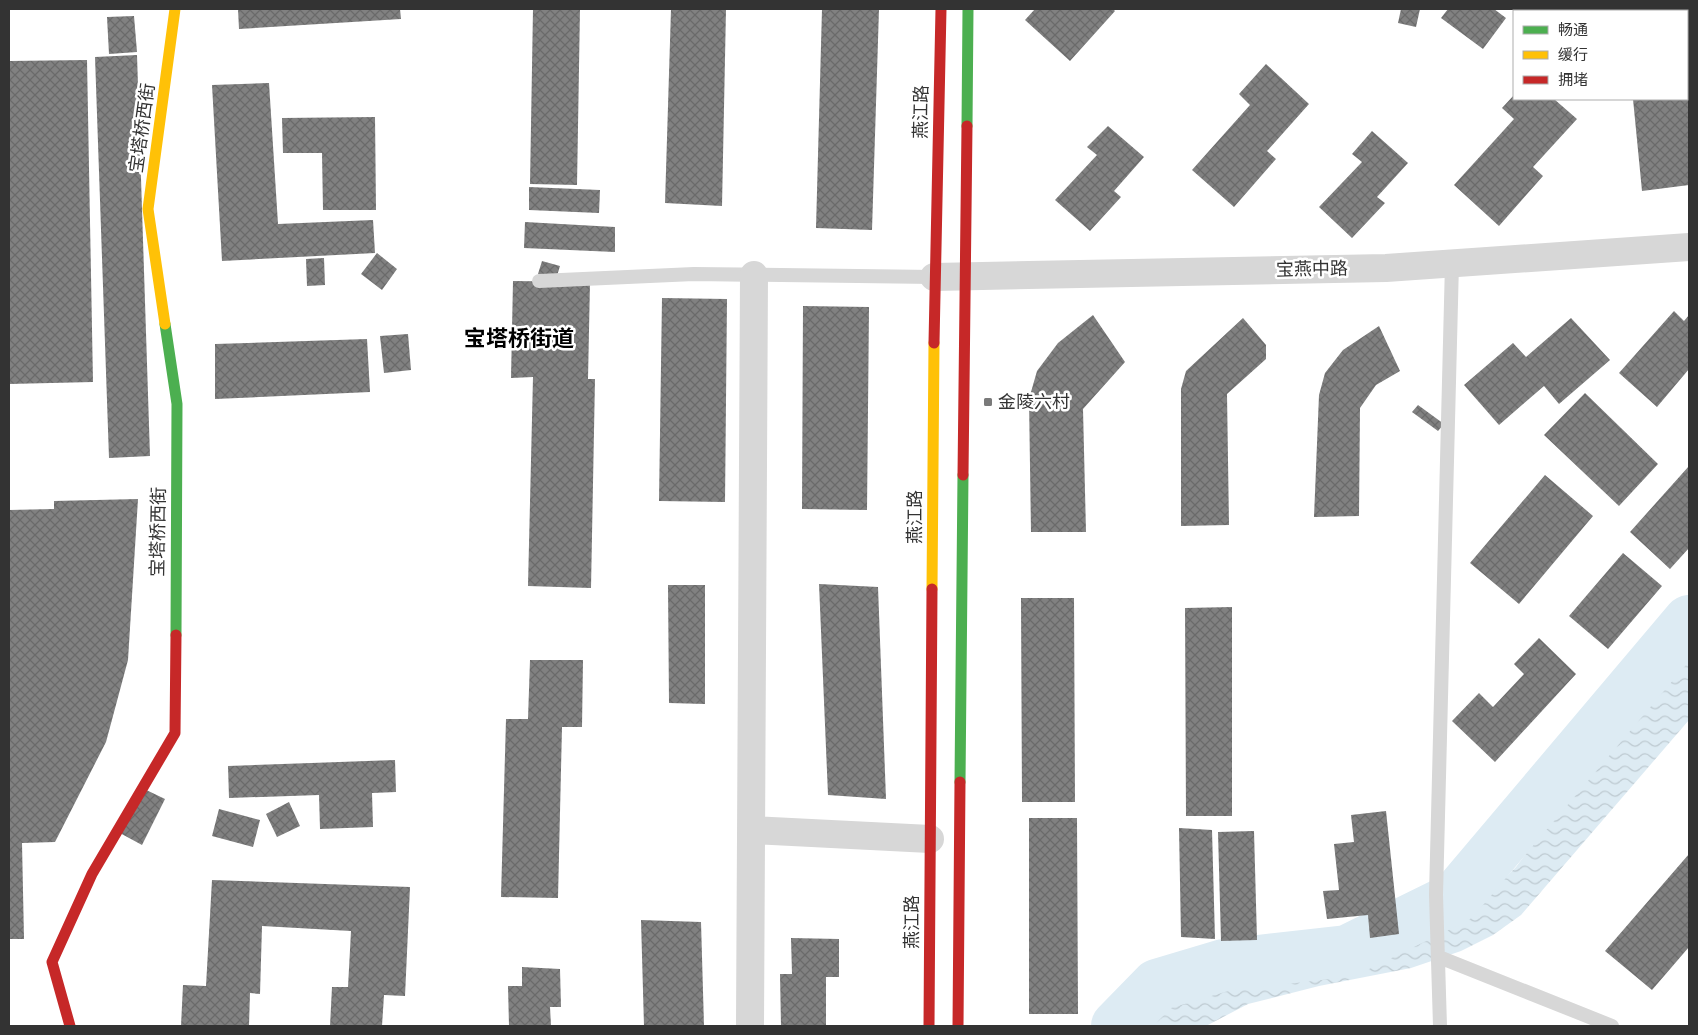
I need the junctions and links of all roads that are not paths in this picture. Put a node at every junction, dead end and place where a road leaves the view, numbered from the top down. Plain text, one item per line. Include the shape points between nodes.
1 (175, 9) edge
2 (941, 9) edge
3 (968, 9) edge
4 (1689, 247) edge
5 (1452, 263) junction
6 (754, 275) junction
7 (934, 277) junction
8 (964, 277) junction
9 (539, 282) dead end
10 (752, 830) junction
11 (930, 839) junction
12 (1439, 957) junction
13 (70, 1026) edge
14 (750, 1026) edge
15 (928, 1026) edge
16 (958, 1026) edge
17 (1440, 1026) edge
18 (1612, 1026) edge

1 - 13 main road, 宝塔桥西街 via 148,209 177,404 175,734 92,874 52,962
2 - 7 main road, 燕江路
3 - 8 main road
4 - 5 street, 宝燕中路
5 - 8 street, 宝燕中路 via 1386,268
5 - 12 lane via 1436,895
6 - 7 lane
6 - 9 lane via 694,274
6 - 10 street
7 - 8 street, 宝燕中路
7 - 11 main road, 燕江路
8 - 16 main road
10 - 11 street
10 - 14 street
11 - 15 main road, 燕江路
12 - 17 lane
12 - 18 lane

